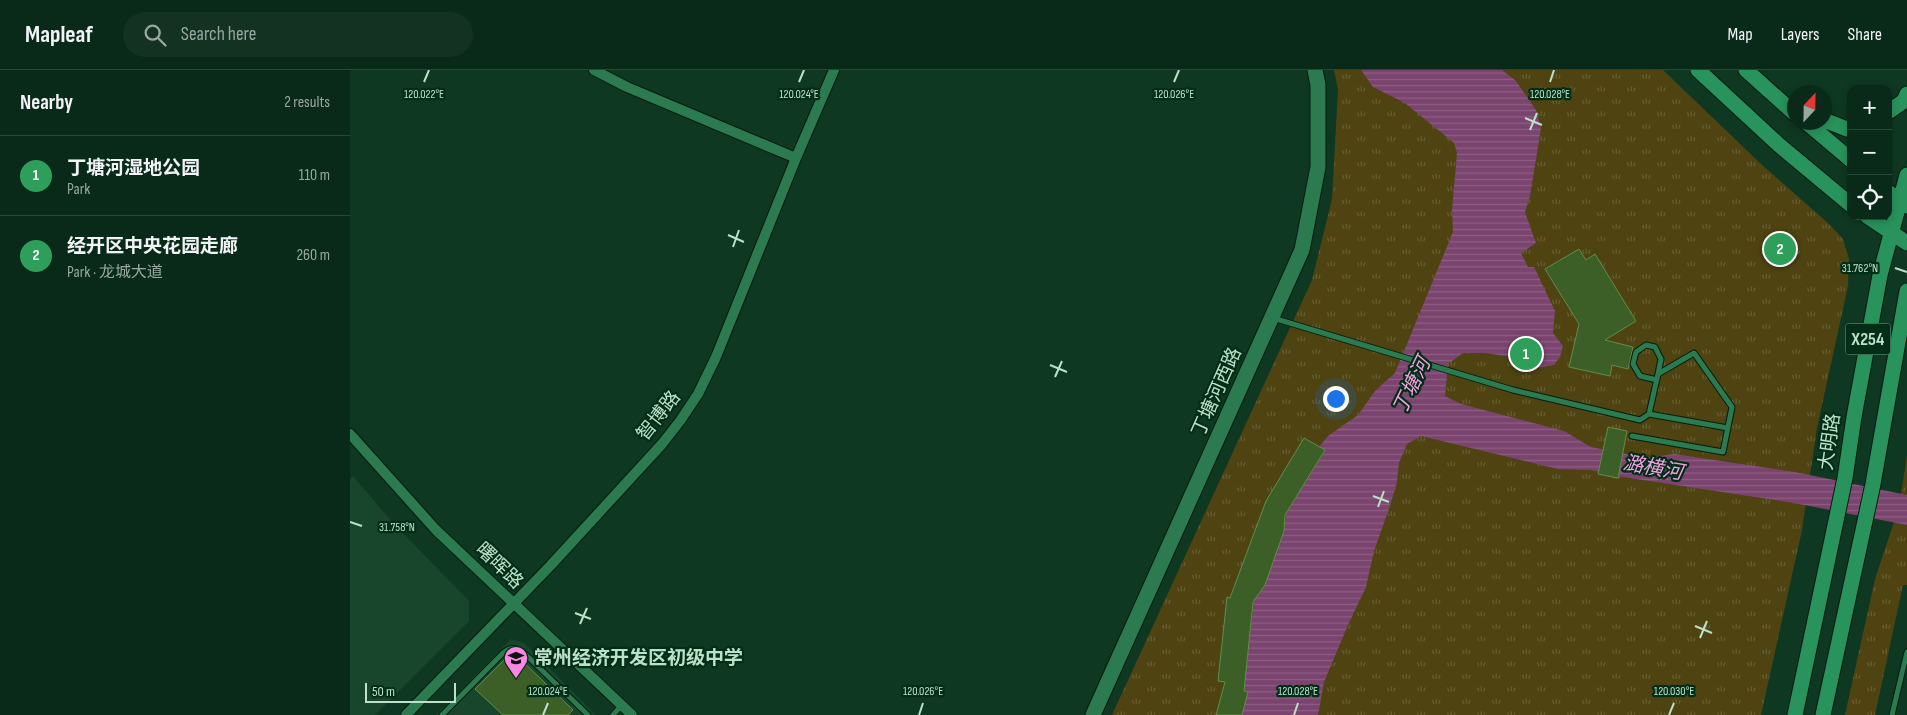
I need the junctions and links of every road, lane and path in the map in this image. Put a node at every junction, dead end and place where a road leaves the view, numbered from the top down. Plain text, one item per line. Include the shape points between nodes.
1 (594, 70) edge
2 (834, 70) edge
3 (1315, 70) edge
4 (1698, 70) edge
5 (1746, 70) edge
6 (1766, 90) junction
7 (1907, 94) edge
8 (1787, 101) edge
9 (1787, 107) edge
10 (1892, 109) edge
11 (1832, 123) edge
12 (1847, 129) edge
13 (1815, 130) edge
14 (1847, 157) edge
15 (796, 158) junction
16 (1907, 175) edge
17 (1892, 195) edge
18 (1847, 202) edge
19 (1904, 204) edge
20 (1873, 220) edge
21 (1892, 234) junction
22 (1907, 243) edge
23 (1907, 291) edge
24 (1272, 318) junction
25 (1907, 356) edge
26 (1658, 377) junction
27 (1890, 386) junction
28 (1649, 414) junction
29 (1728, 428) junction
30 (350, 434) edge
31 (1632, 436) dead end
32 (512, 603) junction
33 (1907, 652) edge
34 (622, 705) junction
35 (406, 715) edge
36 (442, 715) edge
37 (588, 715) edge
38 (613, 715) edge
39 (632, 715) edge
40 (1093, 715) edge
41 (1795, 715) edge
42 (1823, 715) edge
43 (1892, 715) edge

1 - 15 street
2 - 15 street, 智博路
3 - 24 street, 丁塘河西路 via 1318,85 1318,167 1302,250
4 - 18 main road via 1779,145
5 - 6 main road
6 - 8 main road
6 - 9 main road
7 - 10 main road via 1904,101
11 - 12 main road
13 - 14 main road
15 - 32 street, 智博路 via 698,394 662,444
16 - 19 main road, 大明路 / X254
17 - 19 main road
19 - 21 main road, 大明路 / X254
20 - 21 main road
21 - 22 main road
21 - 41 main road, 大明路 / X254 via 1880,275 1838,516
23 - 27 main road, X254
24 - 28 lane via 1518,392 1640,420
24 - 40 street, 丁塘河西路
25 - 27 main road
26 - 26 lane via 1661,359 1655,347 1646,345 1636,352 1633,364 1640,376
26 - 28 lane
26 - 29 lane via 1694,353 1732,407
27 - 42 main road, X254 via 1873,484
28 - 29 lane
29 - 31 lane via 1723,452
30 - 32 street, 曙晖路 via 436,530
32 - 34 street, 曙晖路
32 - 35 street, 智博路
33 - 43 lane
34 - 38 lane
34 - 39 street, 曙晖路
36 - 37 lane via 509,648 523,652

